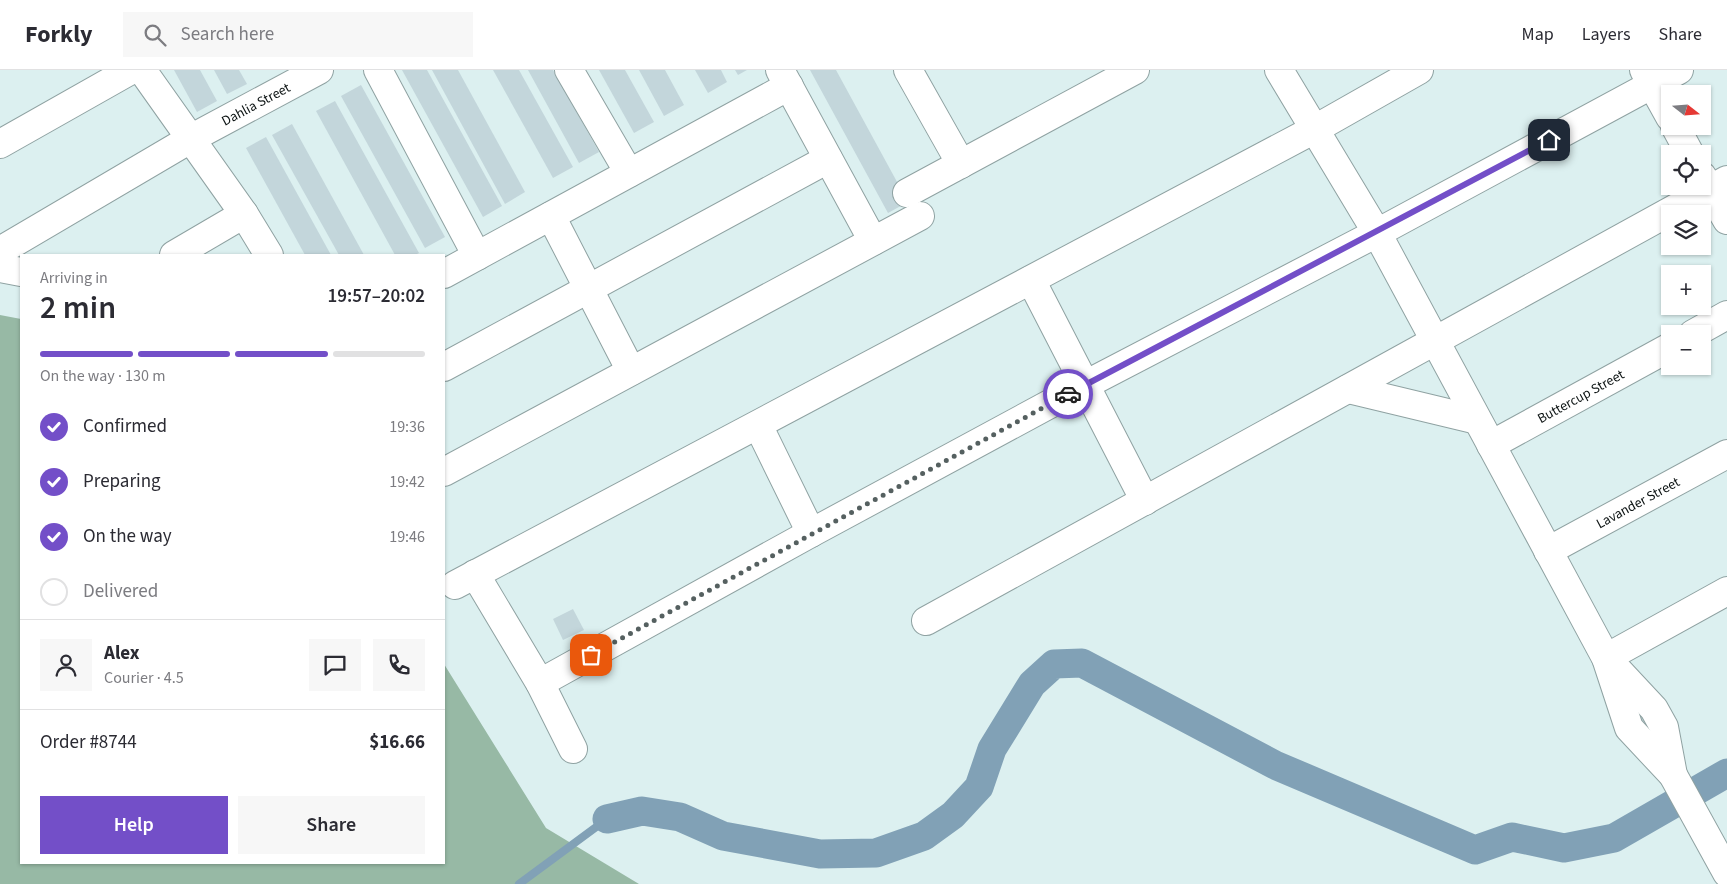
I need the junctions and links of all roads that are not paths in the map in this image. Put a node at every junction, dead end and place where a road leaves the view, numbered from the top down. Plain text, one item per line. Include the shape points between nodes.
1 (131, 70) edge
2 (142, 70) edge
3 (319, 70) edge
4 (378, 70) edge
5 (569, 70) edge
6 (908, 70) edge
7 (1135, 70) edge
8 (1278, 70) edge
9 (1293, 70) edge
10 (1419, 70) edge
11 (1679, 70) edge
12 (1648, 77) edge
13 (784, 78) edge
14 (1661, 101) edge
15 (1315, 129) junction
16 (192, 138) junction
17 (0, 144) edge
18 (828, 159) junction
19 (961, 164) junction
20 (628, 173) junction
21 (1713, 182) edge
22 (907, 193) dead end
23 (244, 214) junction
24 (551, 216) junction
25 (920, 216) dead end
26 (1727, 220) edge
27 (1377, 233) junction
28 (873, 241) junction
29 (0, 251) edge
30 (176, 254) edge
31 (268, 254) edge
32 (477, 256) junction
33 (0, 268) edge
34 (20, 272) edge
35 (445, 273) edge
36 (1031, 280) junction
37 (589, 289) junction
38 (1727, 315) edge
39 (1709, 325) edge
40 (1435, 341) junction
41 (1661, 352) edge
42 (445, 366) edge
43 (632, 371) junction
44 (1085, 385) junction
45 (1348, 389) junction
46 (1477, 420) junction
47 (758, 424) junction
48 (1491, 445) junction
49 (1727, 454) edge
50 (445, 471) edge
51 (1145, 501) junction
52 (811, 533) junction
53 (1548, 550) junction
54 (1727, 591) edge
55 (926, 622) dead end
56 (1606, 658) junction
57 (540, 683) junction
58 (573, 749) dead end
59 (1727, 874) edge

1 - 17 street
2 - 16 street
3 - 16 street, Dahlia Street
4 - 32 street
5 - 20 street
6 - 19 street
7 - 19 street
8 - 15 street
9 - 15 street
10 - 15 street
11 - 12 street
12 - 14 street
12 - 27 street
13 - 18 street
13 - 20 street
15 - 27 street
15 - 36 street
16 - 23 street
16 - 29 street, Dahlia Street
18 - 28 street
18 - 37 street
19 - 22 street
20 - 24 street
21 - 26 street
21 - 40 street
23 - 30 street
23 - 31 street
24 - 32 street
24 - 37 street
25 - 28 street
27 - 40 street
27 - 44 street
28 - 43 street
32 - 35 street
33 - 34 street
36 - 44 street
36 - 47 street
37 - 42 street
37 - 43 street
38 - 39 street
40 - 45 street
40 - 46 street
41 - 48 street, Buttercup Street
43 - 50 street
44 - 51 street
44 - 52 street
45 - 46 street
45 - 51 street
46 - 48 street
47 - 52 street
47 - 57 street via 465,580
48 - 53 street
49 - 53 street, Lavander Street
51 - 55 street
52 - 57 street
53 - 56 street
54 - 56 street
56 - 59 street via 1629,728 1673,775
57 - 58 street

